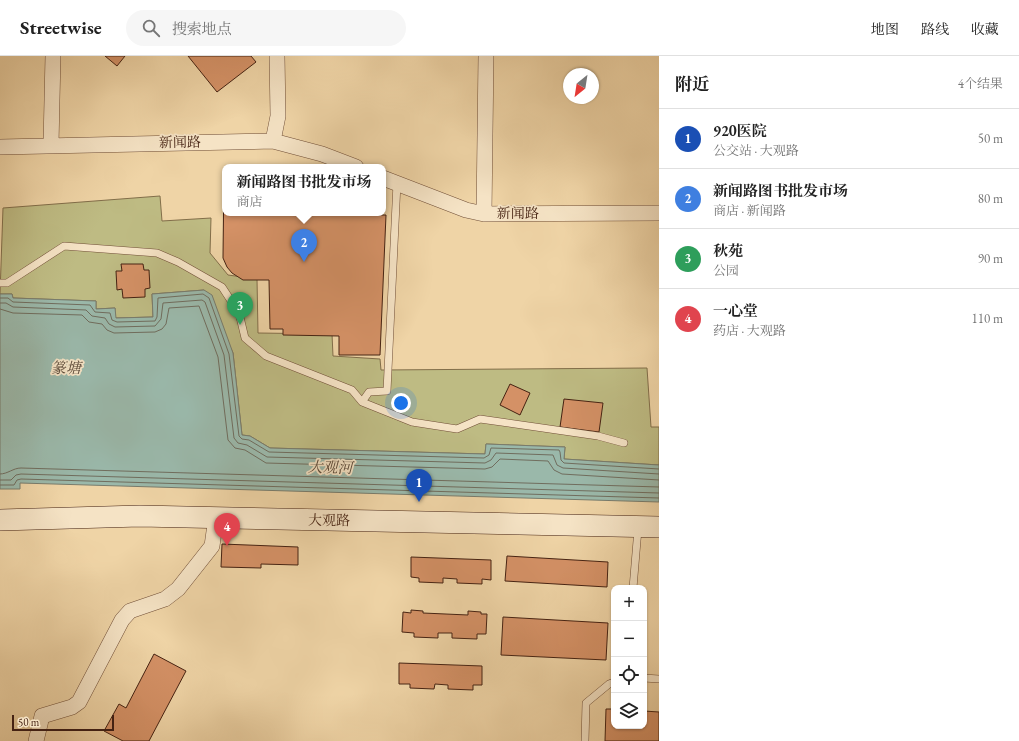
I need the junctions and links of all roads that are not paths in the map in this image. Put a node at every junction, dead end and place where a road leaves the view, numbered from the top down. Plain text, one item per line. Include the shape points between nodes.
1 (52, 56) edge
2 (277, 56) edge
3 (486, 56) edge
4 (273, 141) junction
5 (51, 144) junction
6 (0, 146) edge
7 (348, 164) edge
8 (390, 181) edge
9 (659, 213) edge
10 (484, 214) junction
11 (0, 283) edge
12 (362, 402) junction
13 (624, 444) dead end
14 (216, 517) junction
15 (0, 520) edge
16 (638, 527) junction
17 (659, 528) edge
18 (634, 585) edge
19 (647, 678) edge
20 (659, 679) edge
21 (611, 683) edge
22 (36, 741) edge
23 (584, 741) edge

1 - 5 street
2 - 4 street via 278,116
3 - 10 street
4 - 5 street, 新闻路
4 - 7 street, 新闻路
5 - 6 street, 新闻路
8 - 10 street, 新闻路 via 466,210
8 - 12 lane via 387,391 369,392
9 - 10 street, 新闻路
11 - 12 lane via 7,283 64,246 158,253 222,286 239,313 245,338 266,356 352,390
12 - 13 lane via 412,422 458,429 480,419 598,436
14 - 15 main road, 大观路 via 140,516
14 - 16 main road, 大观路
14 - 22 street via 212,546 178,589 165,599 130,611 122,620 84,696 72,707 42,716
16 - 17 main road, 大观路
16 - 18 lane
19 - 20 lane
21 - 23 lane via 586,703

